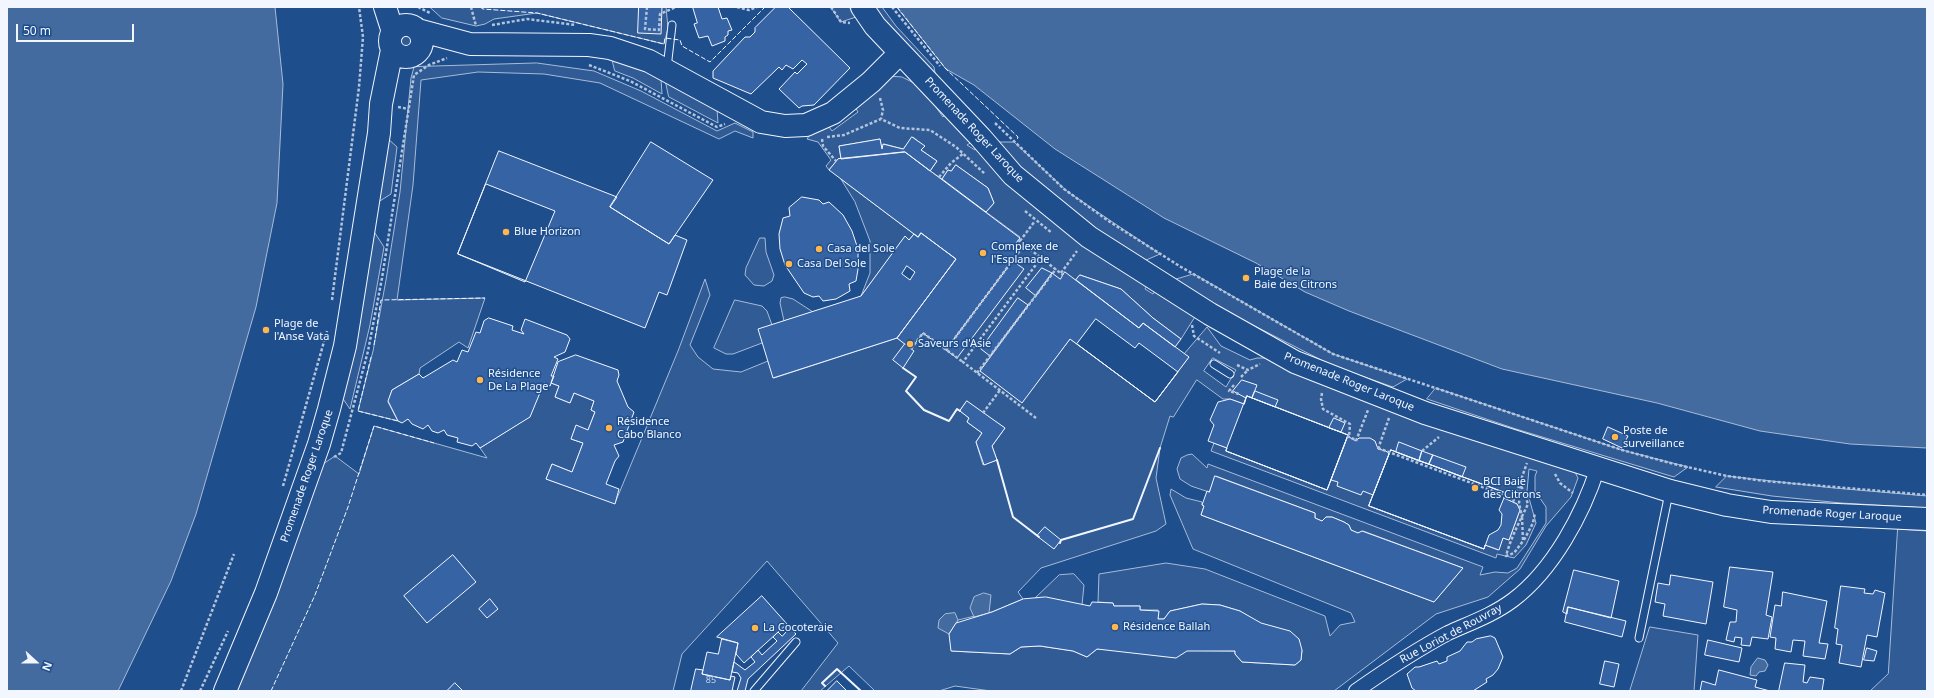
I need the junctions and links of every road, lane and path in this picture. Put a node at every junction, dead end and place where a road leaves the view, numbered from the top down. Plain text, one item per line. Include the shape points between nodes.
1 (359, 7) edge
2 (385, 7) edge
3 (472, 7) edge
4 (647, 7) edge
5 (676, 7) edge
6 (736, 7) edge
7 (757, 7) edge
8 (862, 7) edge
9 (892, 7) edge
10 (672, 25) dead end
11 (406, 36) edge
12 (473, 37) junction
13 (900, 53) junction
14 (452, 58) dead end
15 (586, 64) dead end
16 (942, 67) dead end
17 (667, 72) junction
18 (877, 92) dead end
19 (990, 118) dead end
20 (882, 119) junction
21 (729, 122) dead end
22 (814, 138) dead end
23 (822, 138) junction
24 (836, 161) dead end
25 (939, 178) dead end
26 (1036, 221) dead end
27 (1024, 245) junction
28 (1077, 251) dead end
29 (1041, 258) junction
30 (1056, 270) junction
31 (331, 306) dead end
32 (327, 330) dead end
33 (911, 349) dead end
34 (368, 350) dead end
35 (946, 350) junction
36 (963, 362) junction
37 (1214, 364) dead end
38 (977, 374) junction
39 (1230, 374) dead end
40 (1000, 390) junction
41 (1323, 390) dead end
42 (1369, 408) dead end
43 (984, 413) dead end
44 (1390, 416) dead end
45 (1036, 418) dead end
46 (1443, 434) dead end
47 (1422, 451) dead end
48 (1527, 463) dead end
49 (1598, 467) junction
50 (1521, 485) junction
51 (281, 489) dead end
52 (1670, 490) junction
53 (1927, 495) edge
54 (1535, 513) dead end
55 (1522, 517) junction
56 (1927, 519) edge
57 (1523, 541) junction
58 (234, 554) dead end
59 (229, 628) dead end
60 (1639, 638) dead end
61 (796, 642) dead end
62 (181, 691) edge
63 (200, 691) edge
64 (225, 691) edge
65 (754, 691) edge
66 (1356, 691) edge

1 - 31 path via 363,37 359,87
2 - 11 main road
3 - 12 path
4 - 5 path via 645,30 659,30 660,14
6 - 7 path via 749,10
8 - 13 main road, Promenade Roger Laroque via 875,26
9 - 16 path
10 - 17 lane
11 - 12 main road
11 - 64 main road, Promenade Roger Laroque via 400,76 390,96 379,133 345,346 330,409 266,593
12 - 17 main road via 610,48 638,57
13 - 17 main road via 871,82 833,112 806,125 761,122
13 - 49 main road, Promenade Roger Laroque via 1012,174 1089,237 1210,314 1295,362 1425,413
14 - 34 path via 444,58 414,75
15 - 21 path via 630,81 718,127
18 - 20 path via 883,110
19 - 53 path via 1064,189 1110,222 1181,267 1333,354 1622,450 1674,464 1727,476 1765,481
20 - 23 path via 844,135
20 - 25 path via 900,128 930,130 964,153 951,163
22 - 23 path
23 - 24 path via 824,146
26 - 27 path via 1019,241
27 - 29 path
27 - 35 path
28 - 30 path via 1062,274
29 - 30 path
29 - 36 path
30 - 38 path
32 - 51 path
33 - 35 path via 923,333
35 - 36 path
36 - 38 path
37 - 39 lane
38 - 40 path
40 - 43 path
40 - 45 path
41 - 42 path via 1322,409 1350,424 1348,437 1356,440
44 - 50 path via 1378,449 1514,501
46 - 47 path
48 - 50 path
49 - 52 main road, Promenade Roger Laroque
49 - 66 street, Rue Loriot de Rouvray via 1588,496 1568,534 1551,560 1523,591 1493,613 1406,656
50 - 55 path via 1519,504
50 - 55 path via 1528,504
52 - 56 main road, Promenade Roger Laroque via 1727,505 1771,512
52 - 60 lane
54 - 57 path via 1533,523
55 - 57 path
55 - 57 path via 1511,538 1506,556 1514,553
58 - 62 path
59 - 63 path
61 - 65 lane

